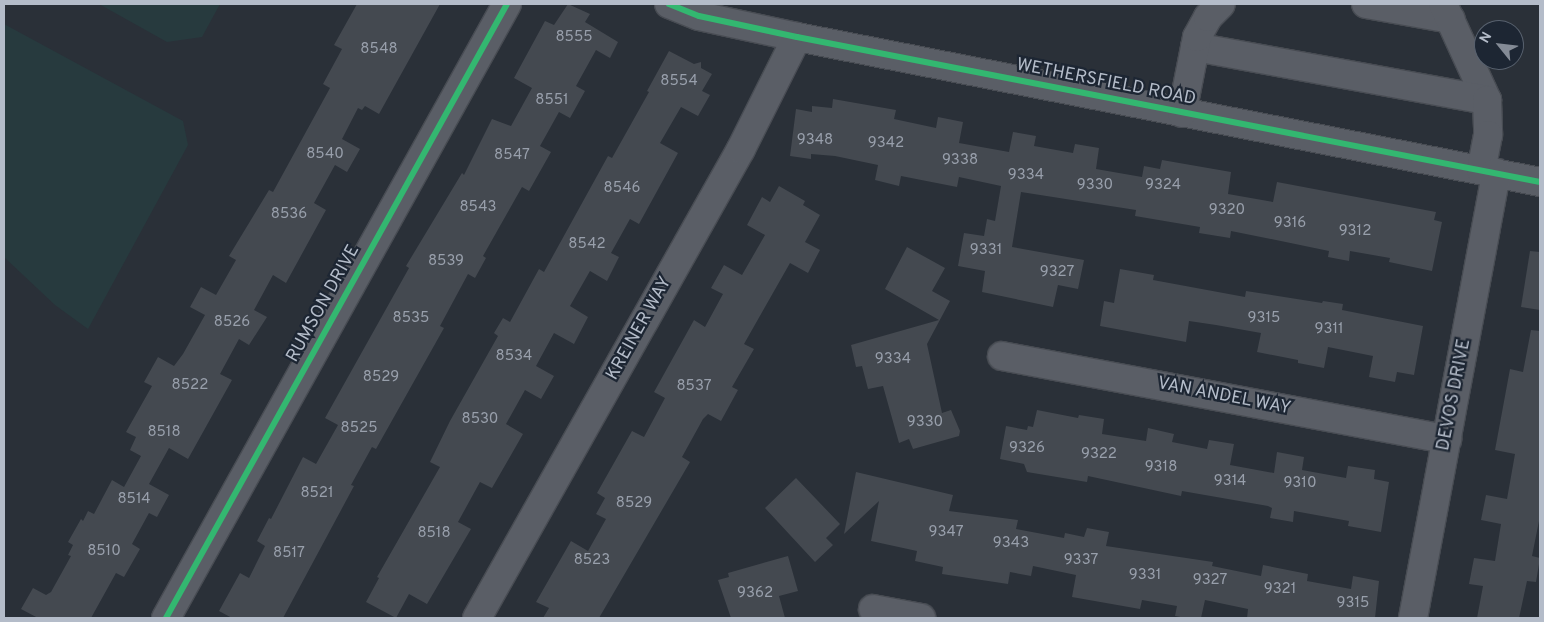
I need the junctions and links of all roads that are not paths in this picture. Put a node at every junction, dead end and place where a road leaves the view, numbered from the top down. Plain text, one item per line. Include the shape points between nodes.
1 (507, 4) edge
2 (669, 4) edge
3 (1222, 4) edge
4 (1366, 4) edge
5 (1447, 12) edge
6 (797, 37) junction
7 (1195, 46) junction
8 (1487, 100) junction
9 (1182, 113) junction
10 (1488, 171) junction
11 (1540, 182) edge
12 (1002, 356) dead end
13 (1447, 439) junction
14 (873, 610) dead end
15 (166, 618) edge
16 (477, 618) edge
17 (920, 618) edge
18 (1413, 618) edge

1 - 15 street, RUMSON DRIVE
2 - 6 street, WETHERSFIELD ROAD via 699,16
3 - 7 street via 1204,23
4 - 5 street
5 - 8 street
6 - 9 street, WETHERSFIELD ROAD
6 - 16 street, KREINER WAY via 741,149
7 - 8 street
7 - 9 street
8 - 10 street, DEVOS DRIVE
9 - 10 street, WETHERSFIELD ROAD
10 - 11 street, WETHERSFIELD ROAD
10 - 13 street, DEVOS DRIVE
12 - 13 street, VAN ANDEL WAY
13 - 18 street, DEVOS DRIVE
14 - 17 street

